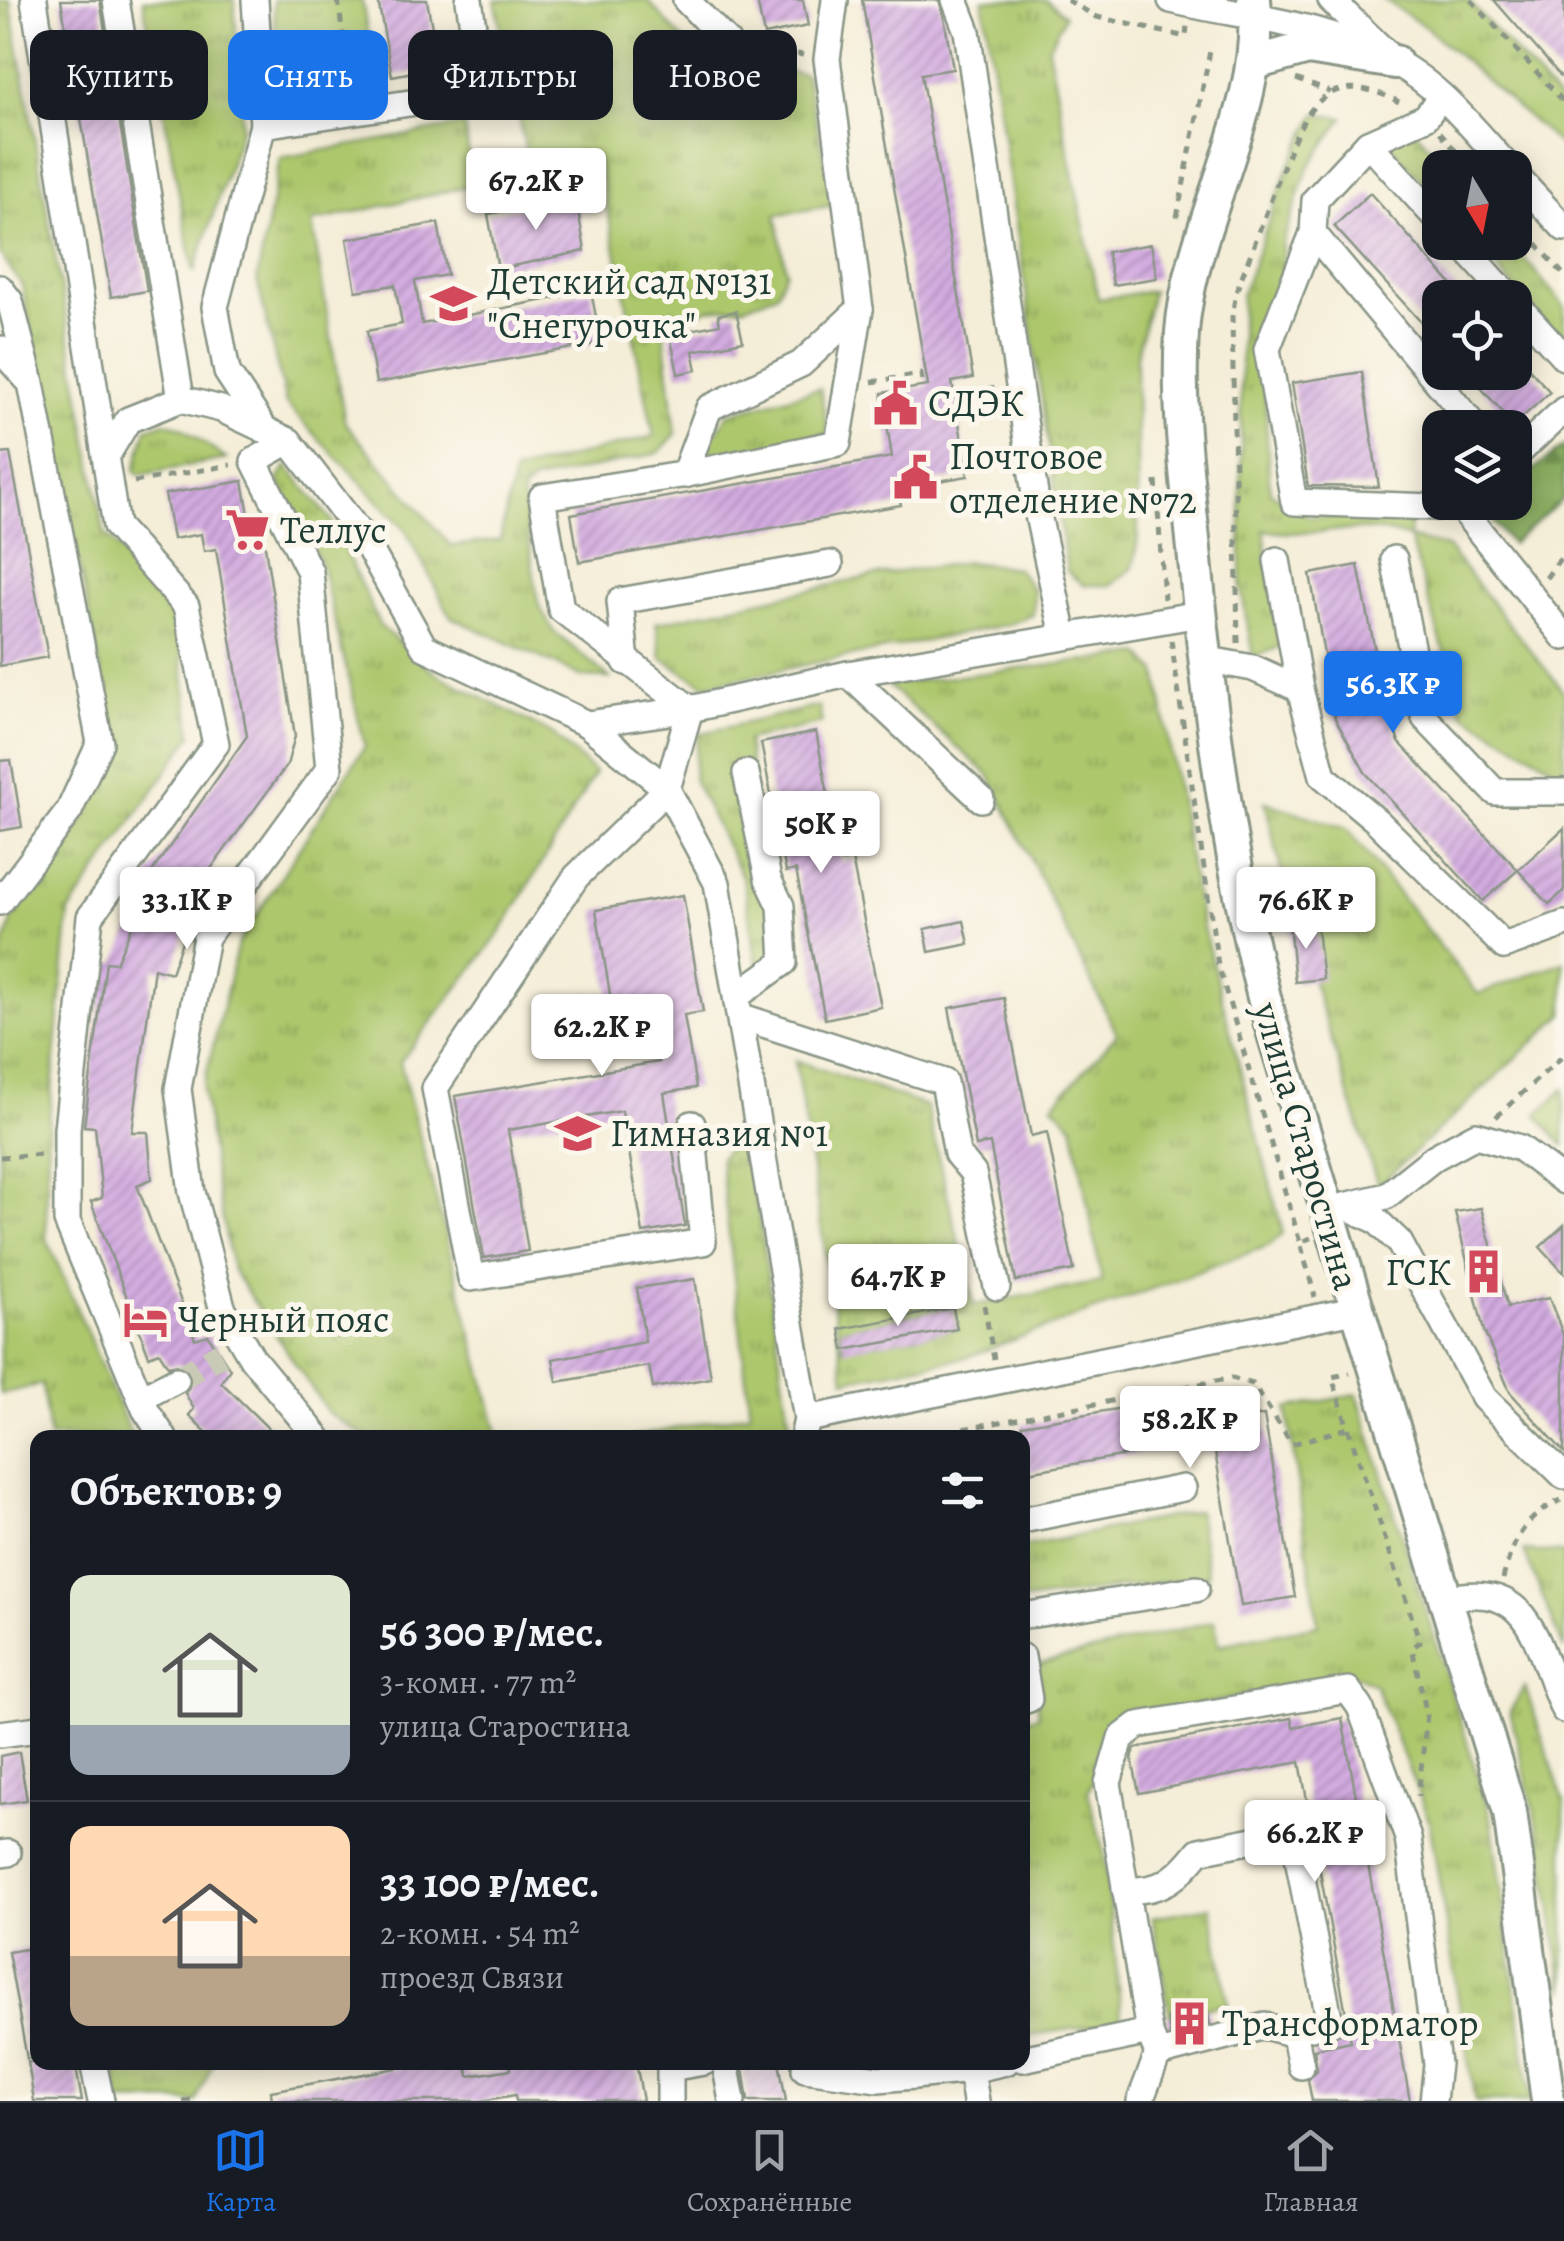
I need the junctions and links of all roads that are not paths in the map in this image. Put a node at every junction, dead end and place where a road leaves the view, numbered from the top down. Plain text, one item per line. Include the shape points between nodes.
1 (34, 0) edge
2 (116, 0) edge
3 (255, 0) edge
4 (469, 0) edge
5 (686, 0) edge
6 (835, 0) edge
7 (955, 0) edge
8 (1331, 0) edge
9 (1173, 1) edge
10 (1255, 8) edge
11 (715, 30) edge
12 (1395, 62) junction
13 (1254, 63) junction
14 (1441, 96) junction
15 (263, 125) junction
16 (1368, 143) junction
17 (1491, 150) edge
18 (1532, 193) edge
19 (1422, 202) edge
20 (1564, 228) edge
21 (1313, 233) junction
22 (1475, 260) edge
23 (1494, 280) edge
24 (0, 288) edge
25 (860, 308) junction
26 (1532, 322) edge
27 (0, 349) edge
28 (1564, 357) edge
29 (31, 383) junction
30 (181, 399) junction
31 (1461, 410) edge
32 (1564, 410) edge
33 (235, 416) junction
34 (265, 430) junction
35 (1532, 440) edge
36 (289, 441) junction
37 (107, 454) junction
38 (254, 460) junction
39 (684, 475) junction
40 (1422, 504) edge
41 (1476, 520) edge
42 (1394, 559) dead end
43 (1277, 560) dead end
44 (830, 564) dead end
45 (1200, 614) junction
46 (1064, 636) junction
47 (1564, 637) edge
48 (1204, 659) junction
49 (626, 662) junction
50 (848, 674) junction
51 (1300, 690) junction
52 (690, 709) junction
53 (587, 724) junction
54 (746, 774) dead end
55 (667, 789) junction
56 (1564, 792) edge
57 (982, 798) dead end
58 (0, 902) edge
59 (1564, 924) edge
60 (740, 1006) junction
61 (692, 1124) dead end
62 (1564, 1181) edge
63 (1336, 1210) junction
64 (990, 1293) road end
65 (1355, 1310) junction
66 (176, 1380) tunnel mouth
67 (141, 1398) junction
68 (805, 1428) edge
69 (159, 1430) edge
70 (310, 1430) edge
71 (1564, 1476) edge
72 (1183, 1488) dead end
73 (1030, 1518) edge
74 (1196, 1589) dead end
75 (1446, 1599) junction
76 (1030, 1615) edge
77 (1564, 1710) edge
78 (30, 1730) edge
79 (0, 1734) edge
80 (1125, 1890) junction
81 (1294, 2030) junction
82 (1154, 2043) junction
83 (1030, 2058) edge
84 (1302, 2066) dead end
85 (95, 2070) edge
86 (670, 2070) edge
87 (726, 2070) edge
88 (812, 2070) edge
89 (904, 2070) edge
90 (971, 2070) joint
91 (914, 2076) junction
92 (101, 2101) edge
93 (670, 2101) edge
94 (732, 2101) edge
95 (976, 2101) edge
96 (1140, 2101) edge
97 (1432, 2101) edge
98 (1548, 2101) edge

1 - 37 street
2 - 30 street
3 - 15 street
4 - 15 street via 483,92
5 - 11 street
6 - 25 street via 826,59
7 - 46 street via 967,32 1038,515
8 - 12 street
9 - 10 street
10 - 12 street
10 - 13 main road, улица Старостина
12 - 13 main road via 1308,48
12 - 14 street
13 - 45 main road, улица Старостина via 1196,259 1182,332
14 - 16 street via 1426,117
14 - 17 street
15 - 34 street via 214,307 226,372
16 - 19 street
16 - 21 street via 1314,200
18 - 20 street
21 - 31 street
21 - 40 street via 1267,349 1294,502
22 - 23 street
24 - 29 street via 10,301
25 - 39 street via 801,364 709,408
25 - 39 street via 838,443
26 - 28 street
27 - 29 street
29 - 58 street via 100,743 69,811
30 - 33 street
30 - 37 street via 128,420
32 - 35 street
33 - 34 street
33 - 38 street
34 - 36 street
36 - 38 street
36 - 53 street via 364,539 424,648
37 - 67 street via 116,526 186,606 216,744 90,917 66,1152 67,1221
38 - 70 street via 310,572 329,769 206,937 178,1089 192,1192 231,1348
39 - 49 street via 542,497 561,609
41 - 47 street
42 - 56 street via 1425,718 1495,792
43 - 51 street
44 - 49 street via 620,601
45 - 46 street
45 - 48 main road, улица Старостина
46 - 50 street
48 - 51 street via 1253,668
48 - 63 main road, улица Старостина via 1253,959
49 - 52 street
50 - 52 street
50 - 57 street
51 - 59 street via 1323,776 1504,946
52 - 53 street
52 - 55 street
53 - 55 street
54 - 60 street via 780,906 784,962
55 - 60 street via 716,883
55 - 61 street via 576,877 435,1088 471,1278 703,1242
60 - 64 street via 944,1082 956,1154 973,1173
60 - 68 street
62 - 63 street via 1520,1148 1476,1135 1386,1196
63 - 65 main road, улица Старостина
63 - 71 street via 1376,1220 1398,1242 1484,1398
65 - 68 street
65 - 75 main road, улица Старостина
66 - 67 street
67 - 69 street
72 - 73 street
74 - 76 street
75 - 77 street via 1480,1591 1520,1610
75 - 98 main road, улица Старостина via 1510,1812
78 - 79 street
80 - 81 street via 1176,1881 1198,1851 1293,1832 1330,2023
80 - 82 street
80 - 97 street via 1108,1783 1121,1738 1138,1725 1348,1690 1403,1818 1437,2064
81 - 82 street via 1264,2026
81 - 84 street
82 - 83 street
82 - 96 street
85 - 92 street
86 - 93 street
87 - 94 street
88 - 91 street via 878,2079
89 - 91 street
90 - 91 street
90 - 95 street

